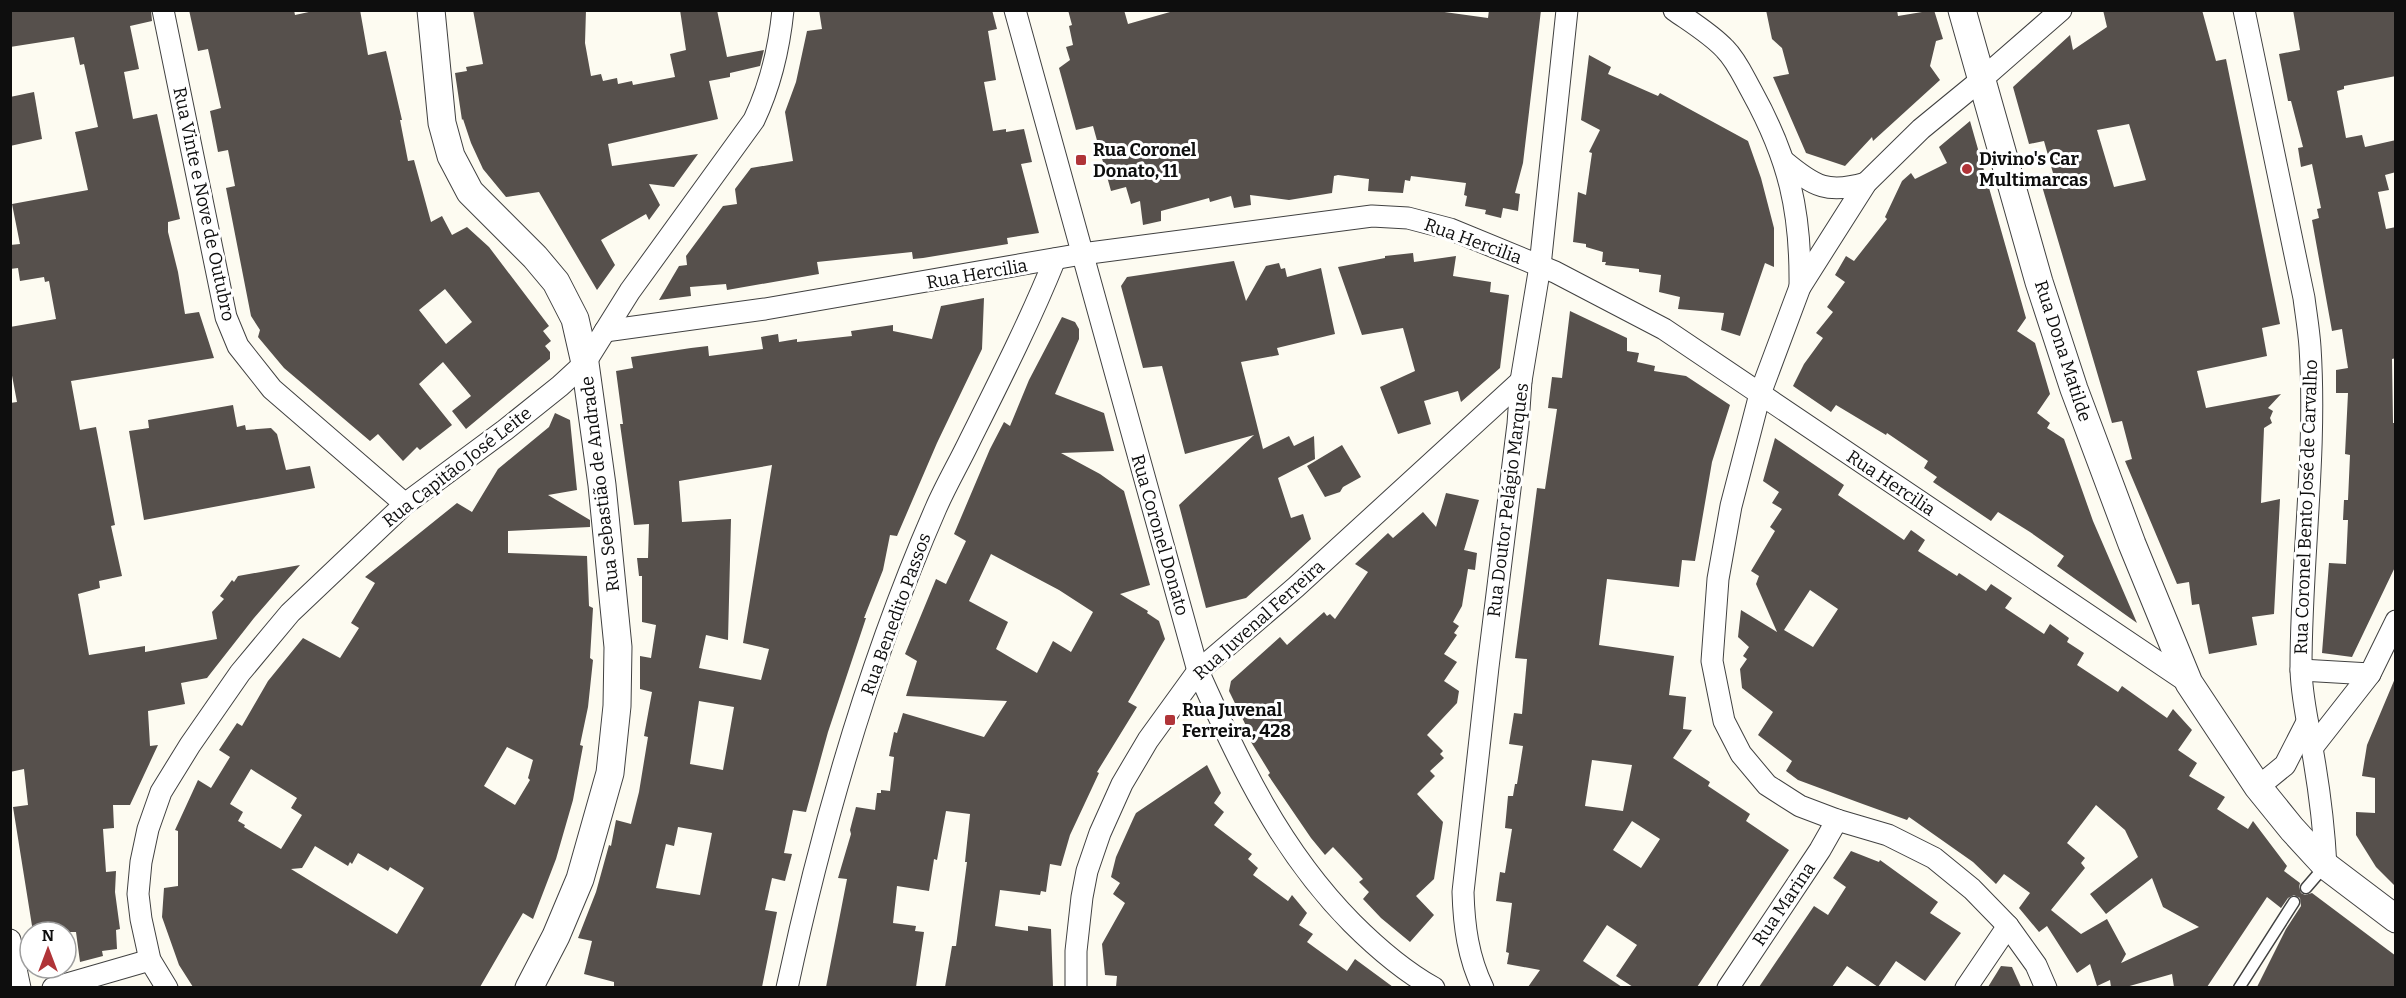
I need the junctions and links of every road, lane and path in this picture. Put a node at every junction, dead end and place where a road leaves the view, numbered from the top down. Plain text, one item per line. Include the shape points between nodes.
1 (163, 10) edge
2 (431, 10) edge
3 (783, 10) edge
4 (1015, 10) edge
5 (1567, 10) edge
6 (1674, 10) edge
7 (1962, 10) edge
8 (2061, 10) edge
9 (2244, 10) edge
10 (1982, 80) junction
11 (1785, 162) junction
12 (1866, 183) junction
13 (1082, 254) junction
14 (1055, 260) junction
15 (1540, 266) junction
16 (1800, 287) junction
17 (605, 331) junction
18 (585, 363) junction
19 (1521, 381) junction
20 (1760, 394) junction
21 (405, 504) junction
22 (2396, 621) edge
23 (2301, 669) junction
24 (1198, 671) junction
25 (2370, 674) junction
26 (2189, 683) junction
27 (2307, 722) junction
28 (2312, 748) junction
29 (2258, 787) junction
30 (1837, 820) junction
31 (2326, 866) junction
32 (2306, 888) dead end
33 (2294, 902) dead end
34 (2396, 919) edge
35 (2008, 926) junction
36 (10, 940) edge
37 (150, 960) junction
38 (20, 987) edge
39 (53, 987) edge
40 (167, 987) edge
41 (529, 987) edge
42 (787, 987) edge
43 (1076, 987) edge
44 (1434, 987) edge
45 (1483, 987) edge
46 (1728, 987) edge
47 (1966, 987) edge
48 (2046, 987) edge
49 (2239, 987) edge

1 - 21 street, Rua Vinte e Nove de Outubro via 226,317 238,346 272,389
2 - 18 street, Rua Sebastião de Andrade via 442,123 451,156 470,192 556,282 575,320
3 - 17 street, Rua Capitão José Leite via 776,60 754,120
4 - 13 street, Rua Coronel Donato
5 - 15 street, Rua Doutor Pelágio Marques
6 - 11 street via 1732,57
7 - 10 street, Rua Dona Matilde
8 - 10 street
9 - 23 street, Rua Coronel Bento José de Carvalho via 2304,298 2310,346 2312,422
10 - 12 street via 1921,129
10 - 26 street, Rua Dona Matilde via 2039,282 2074,389
11 - 12 street via 1807,181 1830,189
11 - 16 street via 1795,201
12 - 16 street
13 - 14 street, Rua Hercilia
13 - 15 street, Rua Hercilia via 1372,216 1408,218 1450,229
13 - 24 street, Rua Coronel Donato
14 - 17 street, Rua Hercilia via 765,309
14 - 42 street, Rua Benedito Passos via 1026,328 936,507 878,661 834,799
15 - 19 street, Rua Doutor Pelágio Marques
15 - 20 street, Rua Hercilia via 1664,329
16 - 20 street
17 - 18 street, Rua Capitão José Leite
18 - 21 street, Rua Capitão José Leite via 505,430
18 - 41 street, Rua Sebastião de Andrade via 618,647 617,706 610,773 580,879
19 - 24 street, Rua Juvenal Ferreira
19 - 45 street, Rua Doutor Pelágio Marques via 1463,892 1464,929 1474,970
20 - 26 street, Rua Hercilia
20 - 30 street via 1731,506 1718,579 1712,661 1724,721 1741,754 1767,785 1800,806
21 - 37 street, Rua Capitão José Leite via 290,613 240,673 161,792 148,829 138,894
22 - 25 street
23 - 25 street
23 - 27 street, Rua Coronel Bento José de Carvalho
24 - 43 street, Rua Juvenal Ferreira via 1148,740 1100,833 1082,897
24 - 44 street, Rua Coronel Donato via 1238,760 1289,848 1325,895 1390,960
25 - 28 street
26 - 29 street, Rua Dona Matilde
27 - 28 street, Rua Coronel Bento José de Carvalho
27 - 29 street via 2285,765
28 - 31 street, Rua Coronel Bento José de Carvalho
29 - 31 street, Rua Dona Matilde
30 - 35 street via 1888,835 1934,858
30 - 46 street, Rua Marina
31 - 32 lane
31 - 34 street, Rua Dona Matilde
33 - 49 lane
35 - 47 street
35 - 48 street via 2036,965
36 - 38 street
37 - 39 street
37 - 40 street, Rua Capitão José Leite

